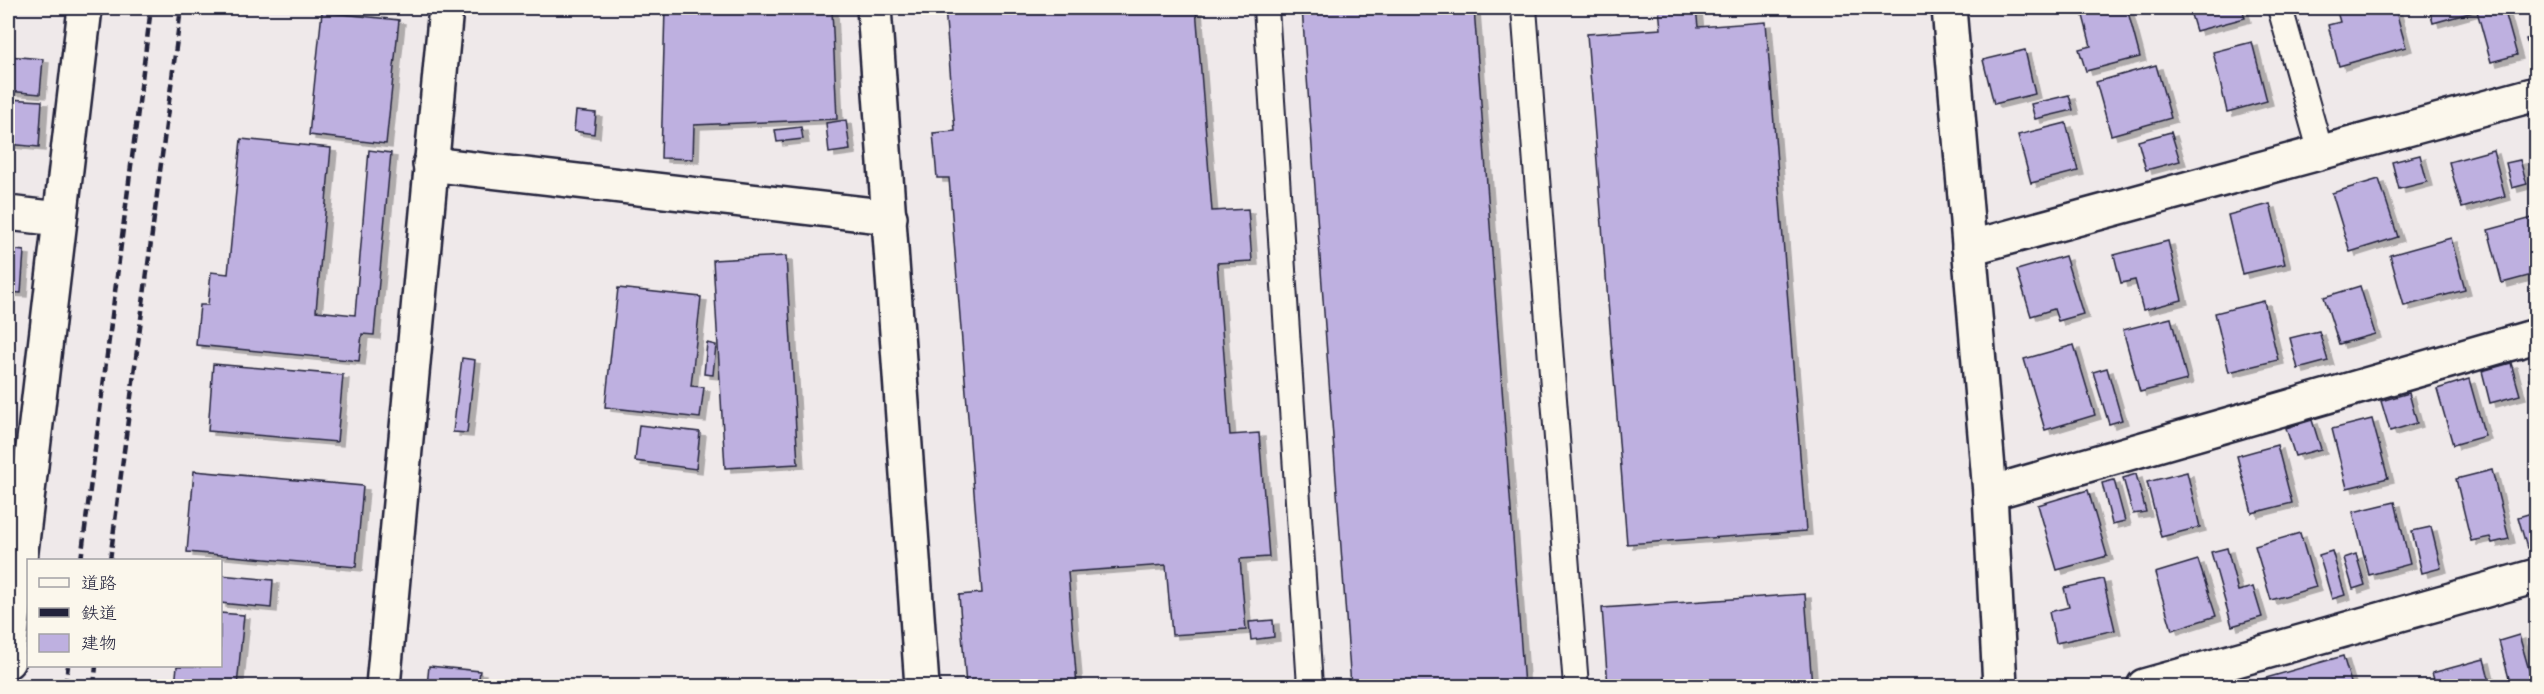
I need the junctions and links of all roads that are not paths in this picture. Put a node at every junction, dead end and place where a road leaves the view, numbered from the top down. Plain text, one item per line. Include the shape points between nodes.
1 (85, 8) edge
2 (446, 8) edge
3 (874, 8) edge
4 (1266, 8) edge
5 (1524, 8) edge
6 (1949, 8) edge
7 (2280, 8) edge
8 (2536, 94) edge
9 (2321, 153) junction
10 (430, 164) junction
11 (8, 213) edge
12 (890, 217) junction
13 (59, 219) junction
14 (1969, 248) junction
15 (2536, 336) edge
16 (1990, 493) junction
17 (2536, 576) edge
18 (8, 648) edge
19 (383, 687) edge
20 (922, 687) edge
21 (1310, 687) edge
22 (1576, 687) edge
23 (2000, 687) edge
24 (2144, 687) edge

1 - 13 street
2 - 10 street
3 - 12 street
4 - 21 lane
5 - 22 lane
6 - 14 street
7 - 9 lane
8 - 9 street
9 - 14 street
10 - 12 street
10 - 19 street
11 - 13 street
12 - 20 street
13 - 18 street
14 - 16 street
15 - 16 street
16 - 23 street
17 - 24 street

